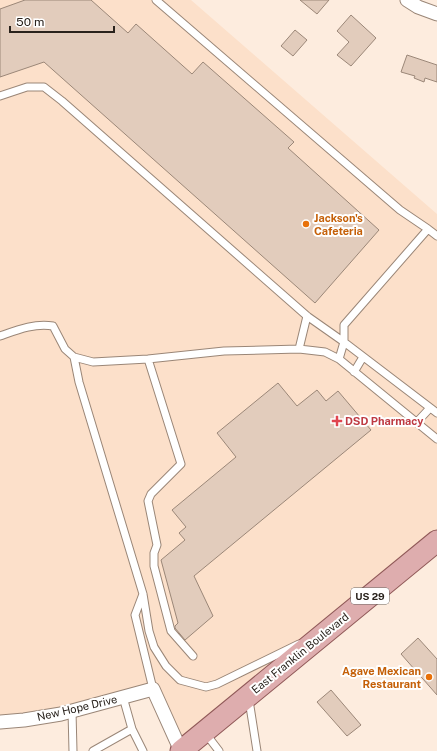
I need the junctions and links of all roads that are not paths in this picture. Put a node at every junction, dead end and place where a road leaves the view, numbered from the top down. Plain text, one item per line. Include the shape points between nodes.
1 (156, 0) edge
2 (407, 0) edge
3 (437, 14) edge
4 (0, 96) edge
5 (428, 230) junction
6 (437, 236) edge
7 (306, 316) junction
8 (0, 336) edge
9 (344, 342) junction
10 (298, 349) junction
11 (74, 357) junction
12 (363, 357) junction
13 (148, 359) junction
14 (339, 359) junction
15 (354, 372) junction
16 (430, 408) junction
17 (437, 413) edge
18 (417, 422) junction
19 (437, 439) edge
20 (437, 540) edge
21 (144, 594) junction
22 (331, 628) junction
23 (193, 656) dead end
24 (153, 689) junction
25 (249, 695) junction
26 (123, 698) junction
27 (72, 711) junction
28 (0, 722) edge
29 (132, 729) junction
30 (205, 732) junction
31 (73, 751) edge
32 (93, 751) edge
33 (143, 751) edge
34 (181, 751) edge
35 (219, 751) edge
36 (257, 751) edge

1 - 5 lane via 400,210
2 - 3 street
4 - 7 lane via 27,87 44,88
5 - 6 lane
5 - 9 lane via 344,325
7 - 9 lane
7 - 10 lane
8 - 11 lane via 42,324 52,326 65,349
9 - 12 lane
9 - 14 lane
10 - 13 lane
10 - 14 lane via 325,352
11 - 13 lane via 93,362
11 - 21 lane via 79,382
12 - 15 lane
12 - 16 lane
13 - 23 lane via 182,464 151,494 148,501 157,545 154,566 171,631
14 - 15 lane
15 - 18 lane
16 - 17 lane
16 - 18 lane
18 - 19 lane
20 - 22 main road, East Franklin Boulevard / US 29
21 - 22 lane via 149,631 154,647 166,666 180,680 206,687
21 - 24 lane via 135,615
22 - 25 main road, East Franklin Boulevard / US 29
24 - 26 street, New Hope Drive
24 - 34 street
25 - 30 main road, East Franklin Boulevard / US 29
25 - 36 lane
26 - 27 street, New Hope Drive
26 - 29 lane
27 - 28 street, New Hope Drive
27 - 31 lane
29 - 32 lane
29 - 33 lane
30 - 34 main road, East Franklin Boulevard / US 29
30 - 35 lane

